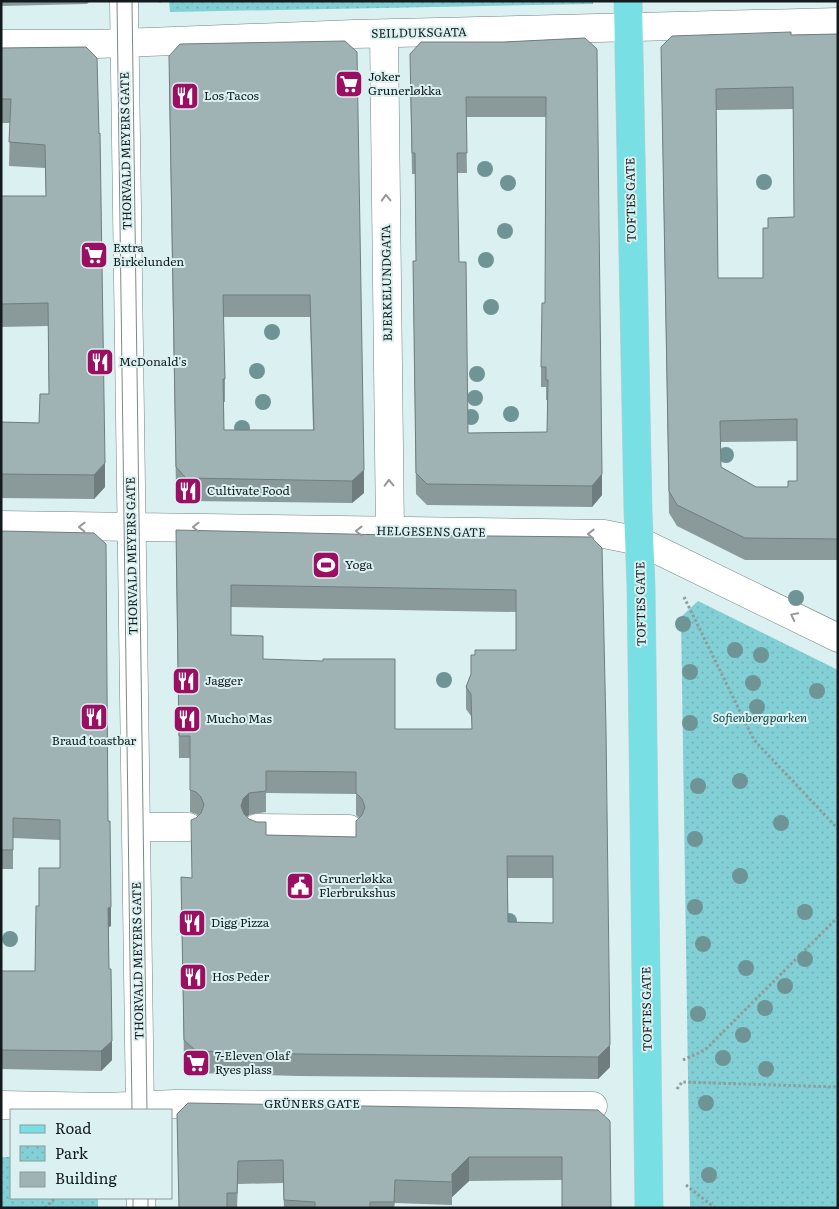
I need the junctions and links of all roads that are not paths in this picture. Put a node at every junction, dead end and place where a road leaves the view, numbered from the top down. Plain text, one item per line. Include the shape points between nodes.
1 (124, 1) edge
2 (628, 1) edge
3 (838, 22) edge
4 (628, 28) junction
5 (384, 34) junction
6 (125, 42) junction
7 (1, 44) edge
8 (1, 526) edge
9 (131, 527) junction
10 (390, 531) junction
11 (639, 541) junction
12 (838, 638) edge
13 (136, 827) junction
14 (188, 827) dead end
15 (257, 828) edge
16 (348, 829) dead end
17 (1, 1106) edge
18 (593, 1106) dead end
19 (140, 1108) edge
20 (649, 1208) edge

1 - 6 street, THORVALD MEYERS GATE
2 - 4 main road, TOFTES GATE
3 - 4 street, SEILDUKSGATA
4 - 5 street, SEILDUKSGATA
4 - 11 main road, TOFTES GATE
5 - 6 street, SEILDUKSGATA
10 -> 5 street, BJERKELUNDGATA
6 - 7 street, SEILDUKSGATA
6 - 9 street, THORVALD MEYERS GATE
9 -> 8 street, HELGESENS GATE
10 -> 9 street, HELGESENS GATE
9 - 13 street, THORVALD MEYERS GATE
11 -> 10 street, HELGESENS GATE via 604,534
12 -> 11 street, HELGESENS GATE
11 - 20 main road, TOFTES GATE
13 - 14 street
13 - 19 street, THORVALD MEYERS GATE
15 - 16 street
17 - 19 street, GRÜNERS GATE
18 - 19 street, GRÜNERS GATE via 195,1104

